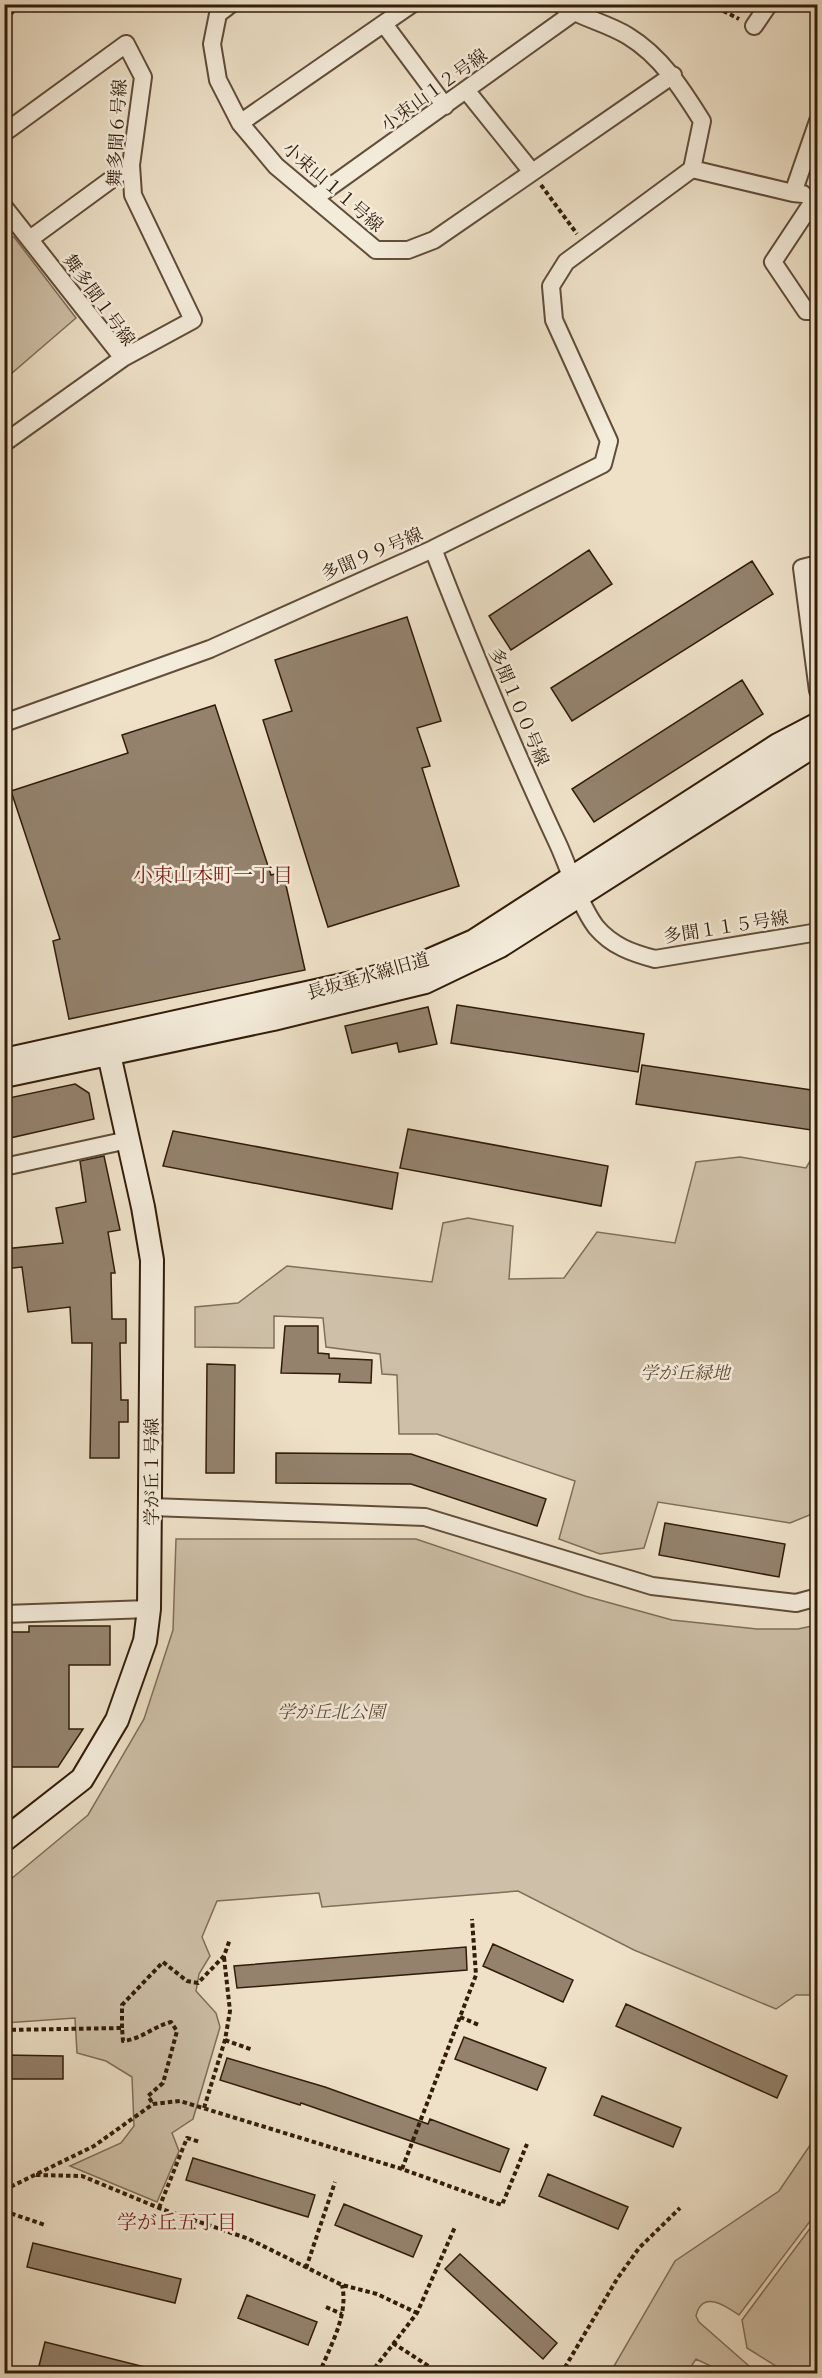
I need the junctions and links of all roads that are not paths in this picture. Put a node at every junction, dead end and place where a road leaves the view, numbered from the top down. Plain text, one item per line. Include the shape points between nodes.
1 (231, 4) edge
2 (411, 4) edge
3 (769, 4) edge
4 (567, 9) edge
5 (384, 24) junction
6 (754, 27) road end
7 (673, 75) junction
8 (466, 90) junction
9 (445, 106) junction
10 (818, 121) edge
11 (240, 123) junction
12 (4, 133) edge
13 (131, 165) junction
14 (692, 169) junction
15 (532, 172) junction
16 (793, 193) junction
17 (816, 194) edge
18 (316, 197) junction
19 (4, 207) edge
20 (30, 239) junction
21 (818, 312) edge
22 (123, 358) junction
23 (4, 443) edge
24 (433, 549) junction
25 (818, 564) edge
26 (818, 692) edge
27 (4, 723) edge
28 (818, 724) edge
29 (818, 743) edge
30 (576, 886) junction
31 (818, 932) edge
32 (107, 1047) junction
33 (4, 1060) edge
34 (4, 1076) edge
35 (128, 1140) junction
36 (4, 1167) edge
37 (151, 1507) junction
38 (818, 1597) edge
39 (149, 1609) junction
40 (4, 1614) edge
41 (4, 1840) edge

1 - 11 street, 小束山１１号線 via 218,14 212,44 218,80
2 - 5 street
3 - 6 street
4 - 7 street via 628,36
4 - 8 street, 小束山１２号線
5 - 9 street
5 - 11 street
7 - 14 street via 702,121
7 - 15 street, 小束山１１号線
8 - 9 street, 小束山１２号線
8 - 15 street
9 - 18 street, 小束山１２号線
10 - 16 street
11 - 18 street, 小束山１１号線 via 276,166
12 - 13 street, 舞多聞６号線 via 126,44 143,77
13 - 20 street
13 - 22 street, 舞多聞６号線 via 133,195 193,320
14 - 16 street
14 - 24 street, 多聞９９号線 via 566,262 551,286 554,320 609,441 603,464
15 - 18 street, 小束山１１号線 via 434,240 408,250 376,250
16 - 17 street
17 - 21 street via 773,262 806,311
19 - 20 street, 舞多聞１号線
20 - 22 street, 舞多聞１号線
22 - 23 street, 舞多聞１号線
24 - 27 street, 多聞９９号線 via 210,649
24 - 30 street, 多聞１００号線
25 - 26 street via 802,568
28 - 30 street, 長坂垂水線旧道 via 778,746
29 - 30 street, 長坂垂水線旧道
30 - 31 street, 多聞１１５号線 via 596,927 615,945 655,959
30 - 32 street, 長坂垂水線旧道 via 500,946 425,982 337,1005
32 - 33 street, 長坂垂水線旧道
32 - 34 street, 長坂垂水線旧道
32 - 35 street, 学が丘１号線
35 - 36 street
35 - 37 street, 学が丘１号線 via 152,1268
37 - 38 street via 425,1517 652,1586 796,1603
37 - 39 street, 学が丘１号線
39 - 40 street
39 - 41 street, 学が丘１号線 via 145,1641 117,1720 82,1779

